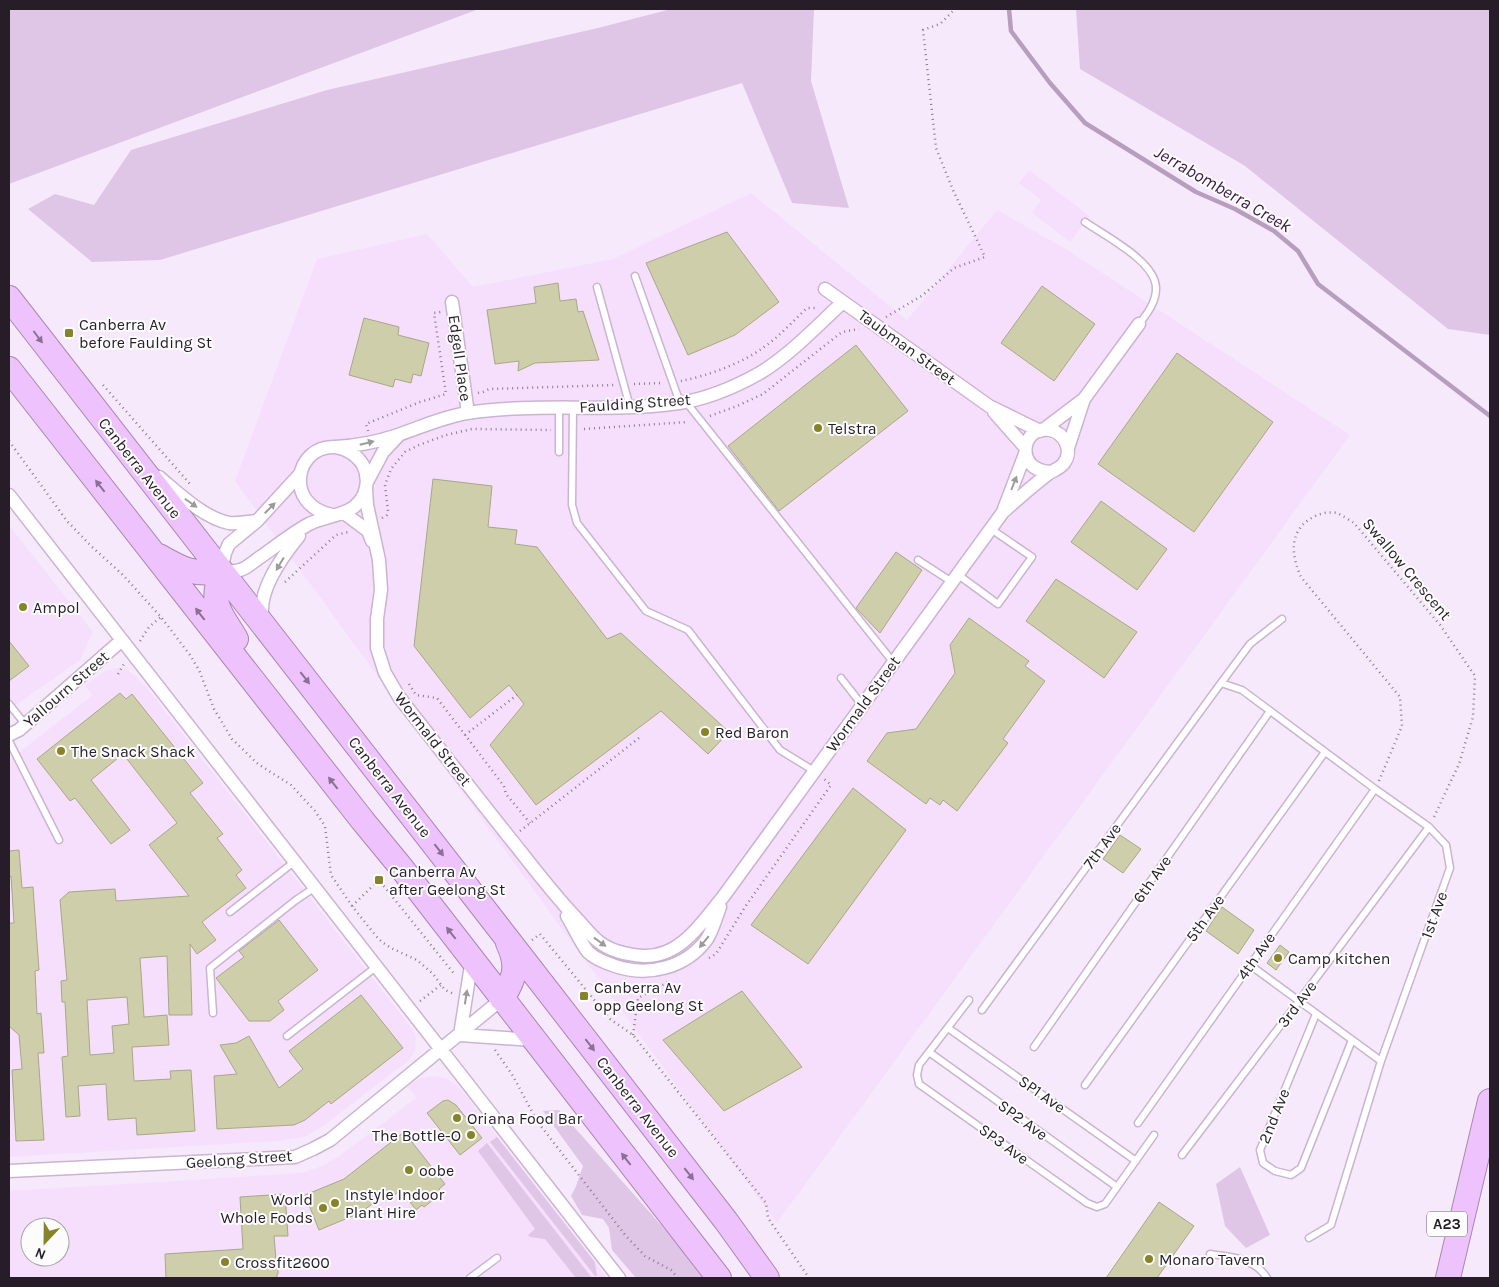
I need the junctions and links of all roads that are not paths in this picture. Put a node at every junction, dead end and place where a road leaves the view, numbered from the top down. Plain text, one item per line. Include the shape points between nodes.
1 (1085, 222) dead end
2 (635, 276) dead end
3 (598, 287) dead end
4 (825, 289) dead end
5 (9, 298) edge
6 (844, 302) junction
7 (452, 306) road end
8 (1139, 324) joint
9 (9, 369) edge
10 (1084, 399) junction
11 (683, 402) junction
12 (989, 406) junction
13 (630, 407) junction
14 (560, 408) junction
15 (573, 408) junction
16 (468, 413) junction
17 (1042, 430) junction
18 (399, 435) junction
19 (335, 447) junction
20 (1068, 448) junction
21 (126, 450) junction
22 (1025, 450) junction
23 (559, 452) dead end
24 (1050, 472) junction
25 (300, 474) junction
26 (367, 485) junction
27 (9, 494) edge
28 (1003, 512) junction
29 (338, 514) junction
30 (257, 521) junction
31 (372, 522) junction
32 (309, 524) junction
33 (991, 529) junction
34 (152, 552) junction
35 (918, 560) dead end
36 (221, 571) junction
37 (955, 578) junction
38 (1282, 619) dead end
39 (122, 640) junction
40 (281, 648) junction
41 (893, 662) junction
42 (841, 678) dead end
43 (1221, 683) junction
44 (9, 704) edge
45 (862, 705) junction
46 (1270, 711) junction
47 (279, 715) junction
48 (26, 724) junction
49 (9, 735) edge
50 (9, 741) edge
51 (1325, 752) junction
52 (814, 771) junction
53 (1375, 790) junction
54 (1429, 827) junction
55 (58, 840) dead end
56 (294, 862) junction
57 (314, 888) junction
58 (230, 912) dead end
59 (502, 932) junction
60 (472, 959) junction
61 (1250, 965) junction
62 (376, 967) junction
63 (502, 999) junction
64 (970, 1000) dead end
65 (1299, 1002) junction
66 (560, 1007) junction
67 (982, 1010) dead end
68 (213, 1013) dead end
69 (1316, 1014) junction
70 (948, 1028) junction
71 (460, 1035) junction
72 (287, 1036) dead end
73 (534, 1040) junction
74 (1352, 1040) junction
75 (1034, 1048) dead end
76 (441, 1051) junction
77 (929, 1052) junction
78 (1381, 1061) junction
79 (1085, 1084) dead end
80 (1490, 1101) edge
81 (1138, 1123) dead end
82 (1154, 1135) dead end
83 (1182, 1155) dead end
84 (1136, 1161) junction
85 (9, 1172) edge
86 (1472, 1174) junction
87 (1117, 1187) junction
88 (1309, 1238) dead end
89 (1210, 1254) dead end
90 (497, 1258) dead end
91 (470, 1278) edge
92 (618, 1278) edge
93 (719, 1278) edge
94 (767, 1278) edge
95 (1267, 1278) edge
96 (1432, 1278) edge
97 (1448, 1278) edge

1 - 8 lane via 1138,258 1156,282 1149,310
2 - 11 lane
3 - 13 lane
4 - 6 street, Taubman Street
5 -> 21 highway, Canberra Avenue
6 - 11 street, Faulding Street via 784,357 761,372 736,386
6 - 12 street, Taubman Street
7 - 16 street, Edgell Place
8 - 10 street, Wormald Street
34 -> 9 highway
10 - 17 street, Wormald Street
10 - 20 street, Wormald Street
11 - 13 street, Faulding Street
11 - 41 lane
12 - 17 street, Taubman Street
12 - 22 street, Taubman Street
13 - 15 street, Faulding Street
14 - 15 street, Faulding Street
14 - 16 street, Faulding Street
14 - 23 lane
15 - 52 lane via 572,505 577,523 646,611 688,630 780,750
16 - 18 street, Faulding Street via 443,418
17 - 20 street via 1057,433
17 - 22 street, Wormald Street via 1033,434
19 -> 18 street, Faulding Street via 357,446
18 - 26 street, Faulding Street via 383,452
19 - 25 street via 312,455
19 - 26 street via 356,456 363,466
20 - 24 street, Wormald Street via 1064,463
21 -> 30 street via 208,514 227,523
21 - 36 highway, Canberra Avenue
22 - 24 street via 1035,469
28 -> 22 street, Wormald Street
24 - 28 street, Wormald Street
25 - 29 street via 303,497 311,506 321,512
30 -> 25 street
26 - 29 street via 358,503
26 - 31 street, Wormald Street via 367,505
27 - 39 street
28 - 33 street, Wormald Street
29 - 31 street, Wormald Street
29 - 32 street
30 - 36 street via 229,544
31 - 52 street, Wormald Street via 368,531 379,560 381,590 377,648 385,673 399,697 554,894 597,941 611,949 646,956 662,953 686,940 723,897
32 - 36 street via 247,567
32 -> 40 street via 266,587 262,600 262,619
33 - 37 street, Wormald Street
33 - 37 lane via 1032,557 998,604
34 - 36 highway via 193,572
47 -> 34 highway
35 - 37 lane
36 - 40 highway, Canberra Avenue
36 - 47 highway via 215,601
37 - 41 street, Wormald Street
38 - 43 lane, 7th Ave via 1250,644
39 - 48 street, Yallourn Street
39 - 56 street
40 -> 59 highway, Canberra Avenue
41 - 45 street, Wormald Street
42 - 45 lane
43 - 46 lane, 1st Ave via 1242,690
43 - 67 lane, 7th Ave
44 - 48 lane
45 - 52 street, Wormald Street
46 - 51 lane, 1st Ave
46 - 75 lane, 6th Ave
60 -> 47 highway
48 - 49 street, Yallourn Street
50 - 55 lane
51 - 53 lane, 1st Ave
51 - 79 lane, 5th Ave
53 - 54 lane, 1st Ave
53 - 61 lane, 4th Ave
54 - 65 lane, 3rd Ave
54 - 78 lane, 1st Ave via 1446,845 1450,868
56 - 57 street
56 - 58 lane
57 - 62 street
57 - 68 lane via 210,968
59 - 63 highway via 514,955 515,965 514,980
59 - 66 highway, Canberra Avenue
60 - 63 highway
71 -> 60 street
61 - 65 lane
61 - 81 lane, 4th Ave
62 - 72 lane
62 - 76 street
63 - 66 highway via 523,993 540,995
63 - 71 street, Geelong Street
63 - 73 highway
64 - 70 lane, SP3 Ave
65 - 69 lane
65 - 83 lane, 3rd Ave
66 -> 94 highway, Canberra Avenue
69 - 74 lane
69 - 74 lane, 2nd Ave via 1260,1150 1263,1163 1291,1175 1301,1168
70 - 77 lane, SP3 Ave
70 - 84 lane, SP1 Ave
71 - 73 street
71 - 76 street, Geelong Street
93 -> 73 highway
74 - 78 lane
76 - 85 street, Geelong Street via 330,1140 295,1157
76 - 92 street
77 - 87 lane, SP2 Ave
77 - 87 lane, SP3 Ave via 916,1075 919,1084 1086,1203 1096,1207 1105,1204
78 - 88 lane, 1st Ave via 1331,1225
80 - 86 highway, A23
82 - 84 lane, SP3 Ave
84 - 87 lane, SP3 Ave
86 - 96 highway, A23 via 1452,1205
86 - 97 highway
89 - 95 lane via 1244,1258
90 - 91 lane

